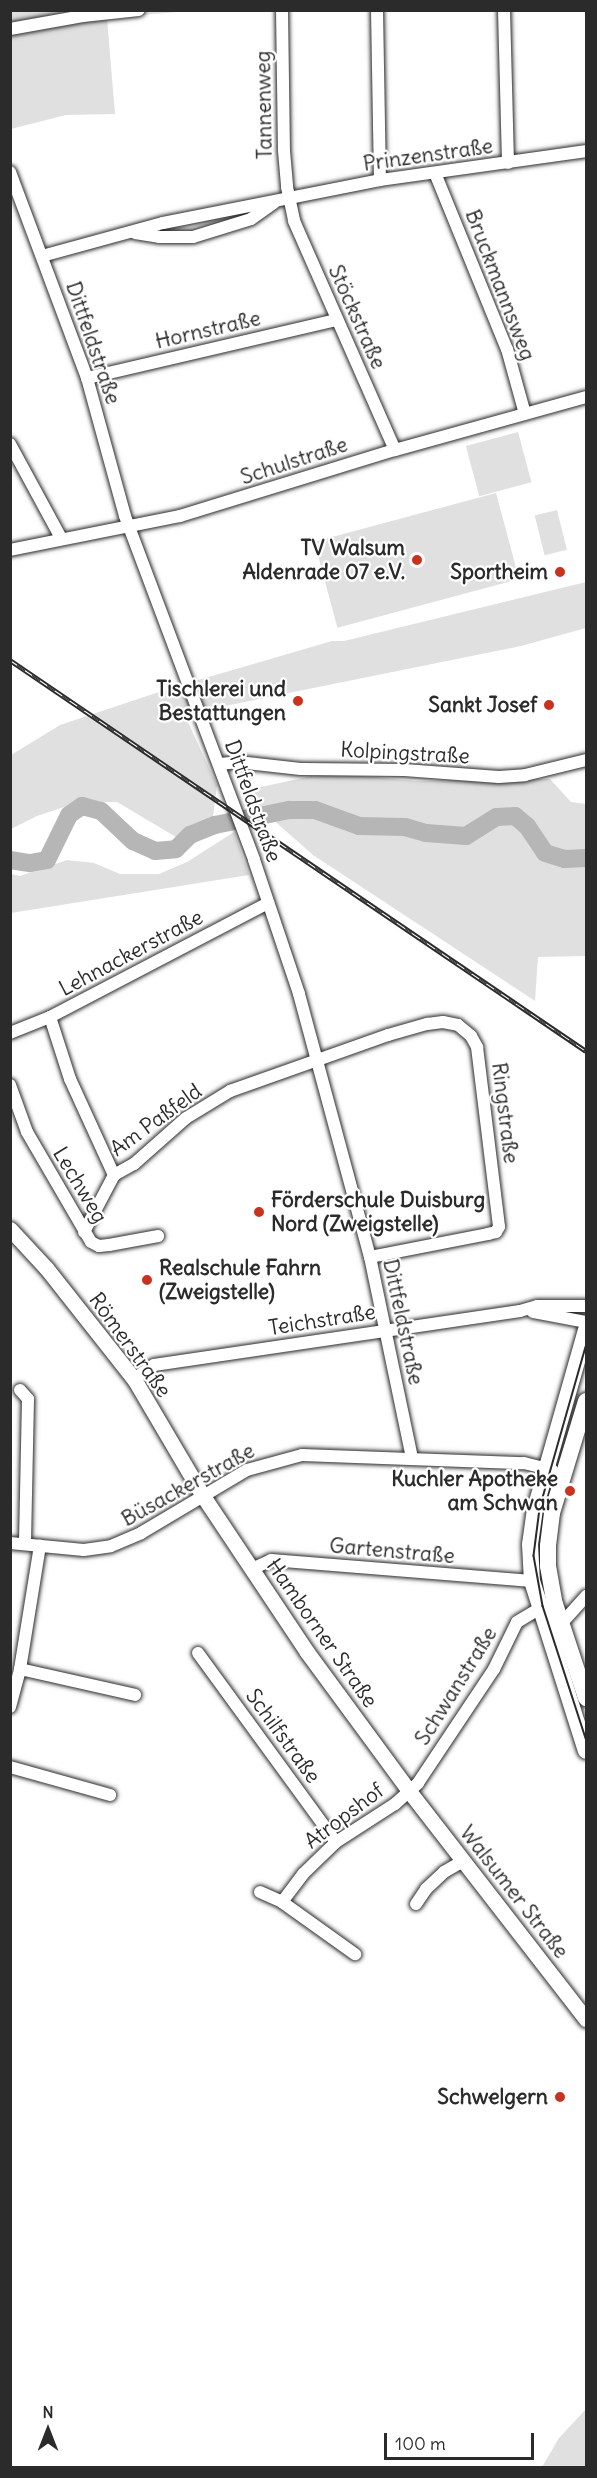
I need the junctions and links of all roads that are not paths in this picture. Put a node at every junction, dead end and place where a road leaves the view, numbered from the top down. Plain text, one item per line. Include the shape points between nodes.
1 (139, 10) edge
2 (282, 10) edge
3 (377, 10) edge
4 (504, 10) edge
5 (10, 28) edge
6 (586, 151) edge
7 (508, 163) junction
8 (10, 172) edge
9 (435, 173) junction
10 (380, 180) junction
11 (290, 198) junction
12 (275, 202) junction
13 (130, 232) junction
14 (42, 256) junction
15 (337, 320) junction
16 (87, 378) junction
17 (586, 397) edge
18 (525, 414) junction
19 (10, 444) edge
20 (395, 450) junction
21 (129, 525) junction
22 (61, 538) junction
23 (10, 550) edge
24 (586, 760) edge
25 (220, 765) junction
26 (268, 903) junction
27 (50, 1017) junction
28 (10, 1033) edge
29 (316, 1061) junction
30 (10, 1085) edge
31 (114, 1174) junction
32 (10, 1228) edge
33 (84, 1232) junction
34 (158, 1236) dead end
35 (370, 1257) junction
36 (586, 1306) edge
37 (520, 1311) junction
38 (586, 1322) edge
39 (385, 1330) junction
40 (586, 1330) edge
41 (134, 1379) junction
42 (20, 1390) dead end
43 (586, 1401) edge
44 (412, 1458) junction
45 (546, 1468) junction
46 (564, 1473) junction
47 (203, 1496) junction
48 (10, 1544) edge
49 (25, 1544) junction
50 (40, 1546) junction
51 (252, 1569) junction
52 (532, 1581) junction
53 (586, 1596) edge
54 (540, 1608) junction
55 (553, 1626) junction
56 (198, 1653) dead end
57 (20, 1669) junction
58 (135, 1695) dead end
59 (586, 1698) edge
60 (10, 1707) edge
61 (581, 1716) edge
62 (586, 1751) edge
63 (10, 1767) edge
64 (409, 1791) junction
65 (110, 1795) dead end
66 (336, 1842) junction
67 (463, 1862) junction
68 (260, 1892) dead end
69 (282, 1902) junction
70 (416, 1904) dead end
71 (355, 1954) dead end
72 (586, 2019) edge

1 - 5 street
2 - 11 street, Tannenweg via 284,151
3 - 10 street
4 - 7 street
6 - 7 street, Prinzenstraße
7 - 9 street, Prinzenstraße
8 - 14 street, Dittfeldstraße
9 - 10 street, Prinzenstraße
9 - 18 street, Bruckmannsweg via 507,349
10 - 11 street, Prinzenstraße
11 - 12 street, Prinzenstraße
11 - 15 street, Stöckstraße via 294,221
12 - 13 street, Prinzenstraße
12 - 13 street, Prinzenstraße via 251,219 193,237
13 - 14 street, Prinzenstraße
14 - 16 street, Dittfeldstraße
15 - 16 street, Hornstraße
15 - 20 street, Stöckstraße
16 - 21 street, Dittfeldstraße
17 - 18 street, Schulstraße
18 - 20 street, Schulstraße
19 - 22 street
20 - 21 street, Schulstraße via 209,508
21 - 22 street, Schulstraße
21 - 25 street, Dittfeldstraße
22 - 23 street, Schulstraße
24 - 25 street, Kolpingstraße via 525,775 499,777 404,770 301,769 238,762
25 - 26 street, Dittfeldstraße
26 - 27 street, Lehnackerstraße
26 - 29 street, Dittfeldstraße via 299,994
27 - 28 street, Lehnackerstraße
27 - 31 street via 70,1079
29 - 31 street, Am Paßfeld via 230,1091 186,1118 134,1164
29 - 35 street, Dittfeldstraße
29 - 35 street, Ringstraße via 388,1035 443,1022 458,1025 477,1047 499,1227 488,1234
30 - 33 street, Lechweg via 27,1132
31 - 33 street, Am Paßfeld
32 - 41 street, Römerstraße
33 - 34 street, Lechweg via 99,1246
35 - 39 street, Dittfeldstraße
36 - 37 street, Teichstraße via 537,1306
37 - 38 street, Teichstraße
37 - 39 street, Teichstraße
39 - 41 street, Teichstraße via 154,1365
39 - 44 street, Dittfeldstraße
40 - 45 main road
41 - 47 street, Römerstraße
42 - 49 street via 28,1399
43 - 46 main road
44 - 45 street, Büsackerstraße via 524,1463
44 - 47 street, Büsackerstraße via 302,1455 247,1470
45 - 46 street, Büsackerstraße
45 - 52 main road via 532,1526
46 - 55 main road via 552,1513 548,1546
47 - 50 street, Büsackerstraße via 111,1546 84,1550
47 - 51 street, Hamborner Straße
48 - 49 street, Büsackerstraße
49 - 50 street, Büsackerstraße
50 - 57 street
51 - 52 street, Gartenstraße via 271,1560
51 - 64 street, Hamborner Straße via 307,1652
52 - 54 main road
53 - 55 street
54 - 55 main road
54 - 64 street, Schwanstraße via 517,1622 494,1669
55 - 59 main road
55 - 61 main road
56 - 66 street, Schilfstraße
57 - 58 street
57 - 60 street
61 - 62 main road
63 - 65 street
64 - 66 street, Atropshof
64 - 67 street, Walsumer Straße
66 - 69 street, Atropshof via 303,1874
67 - 70 street via 444,1872
67 - 72 street, Walsumer Straße
68 - 69 street
69 - 71 street

